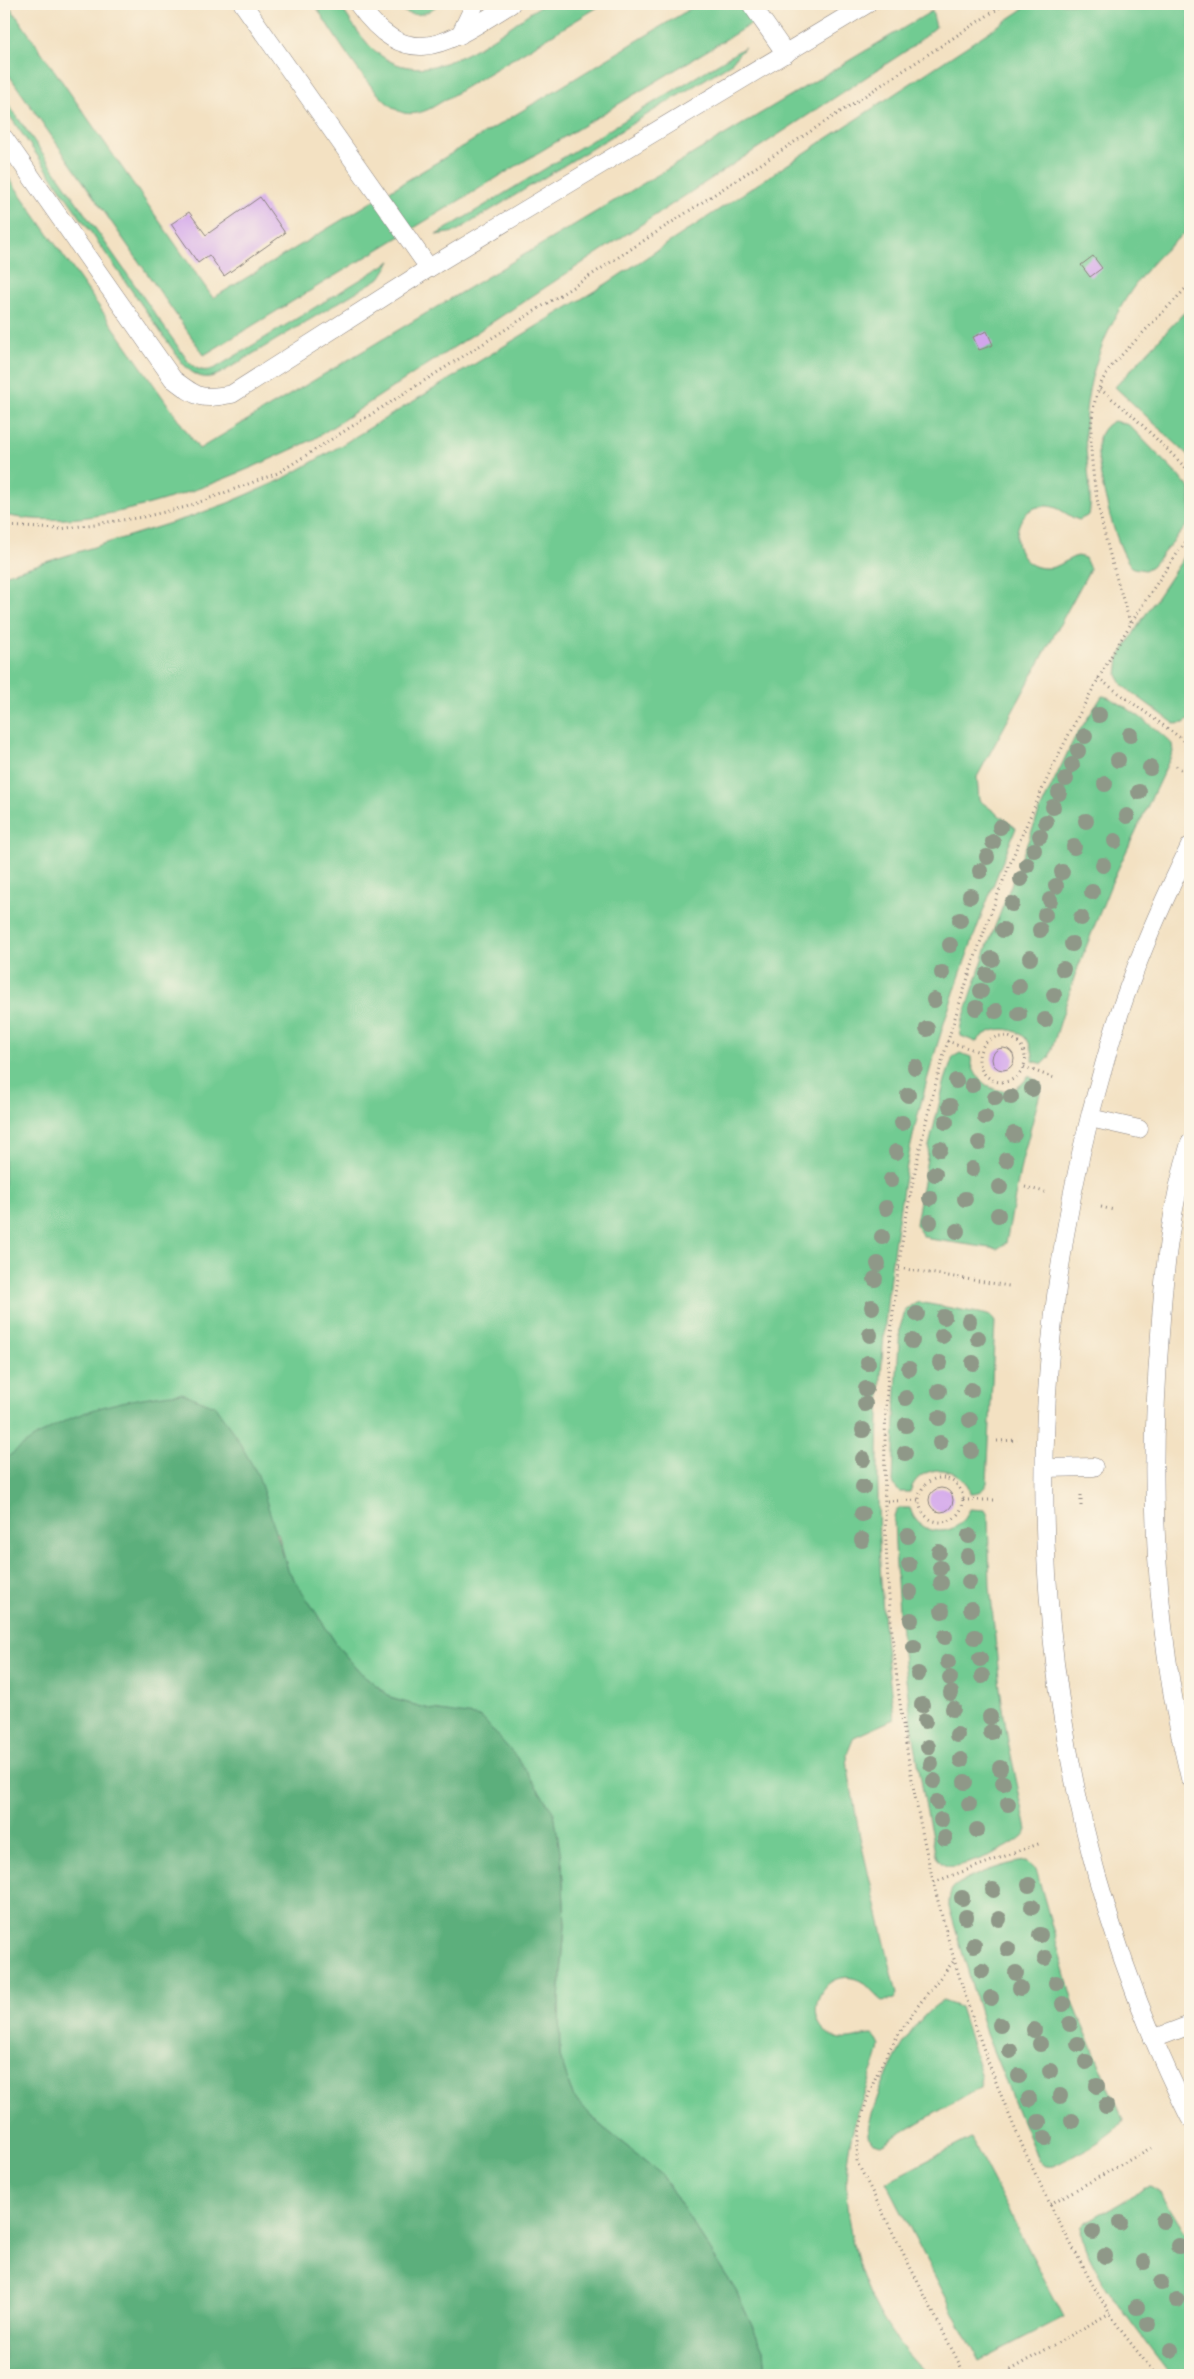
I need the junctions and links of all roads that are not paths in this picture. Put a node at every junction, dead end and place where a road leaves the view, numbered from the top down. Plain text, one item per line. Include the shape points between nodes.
1 (243, 4) edge
2 (358, 4) edge
3 (475, 4) edge
4 (511, 4) edge
5 (751, 4) edge
6 (867, 4) edge
7 (460, 35) junction
8 (786, 54) junction
9 (4, 138) edge
10 (429, 268) junction
11 (1190, 846) edge
12 (1090, 1118) junction
13 (1139, 1129) dead end
14 (1190, 1143) edge
15 (1094, 1467) dead end
16 (1044, 1468) junction
17 (1190, 1778) edge
18 (1190, 2025) edge
19 (1153, 2039) junction
20 (1190, 2118) edge

1 - 10 lane
2 - 7 lane via 376,28 399,42 431,46
3 - 7 lane
4 - 7 lane
5 - 8 lane
6 - 8 lane
8 - 10 lane
9 - 10 lane via 173,379 196,397 232,394
11 - 12 lane via 1133,974
12 - 13 lane
12 - 16 lane via 1066,1228 1053,1314
14 - 17 lane via 1171,1232 1162,1307 1155,1389 1153,1472 1163,1629
15 - 16 lane
16 - 19 lane via 1048,1583 1056,1668 1077,1790 1111,1923
18 - 19 lane
19 - 20 lane

